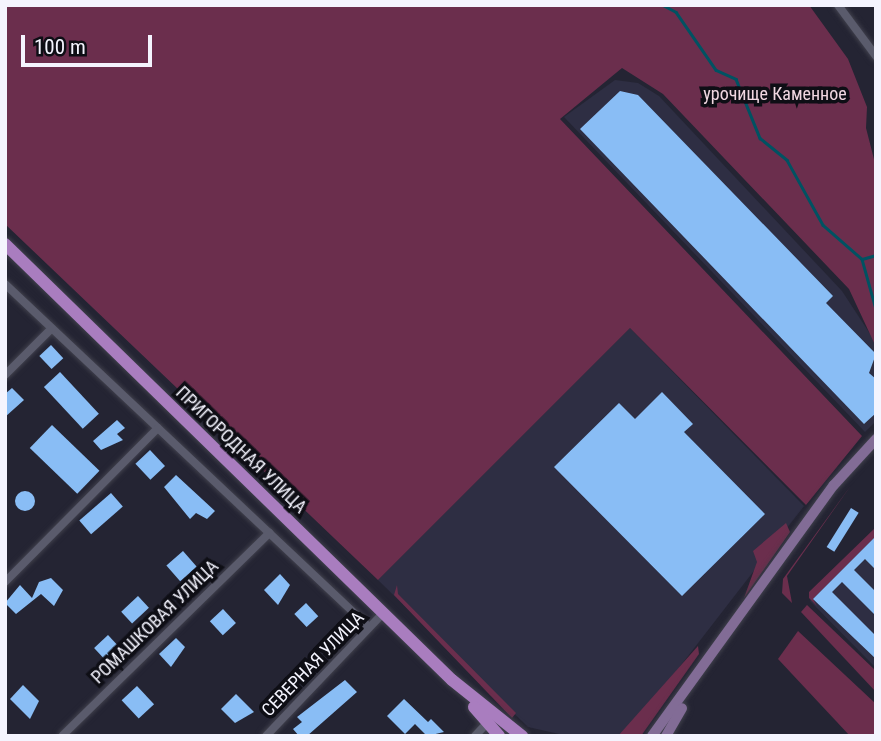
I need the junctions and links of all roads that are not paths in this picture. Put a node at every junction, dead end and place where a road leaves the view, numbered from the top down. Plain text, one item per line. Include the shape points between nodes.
1 (838, 5) edge
2 (876, 57) edge
3 (5, 244) edge
4 (5, 284) edge
5 (52, 328) junction
6 (5, 375) edge
7 (158, 428) junction
8 (876, 439) edge
9 (269, 533) junction
10 (5, 582) edge
11 (383, 613) junction
12 (369, 627) junction
13 (452, 680) junction
14 (696, 682) junction
15 (487, 723) junction
16 (63, 735) edge
17 (266, 736) edge
18 (475, 736) edge
19 (499, 736) edge
20 (522, 736) edge
21 (652, 736) edge
22 (666, 736) edge

1 - 2 street
3 - 11 main road, ПРИГОРОДНАЯ УЛИЦА
4 - 5 street
5 - 6 street
5 - 7 street
7 - 9 street
7 - 10 street
8 - 14 street via 827,495
9 - 12 street
9 - 16 street, РОМАШКОВАЯ УЛИЦА
11 - 12 street, СЕВЕРНАЯ УЛИЦА
11 - 13 main road, ПРИГОРОДНАЯ УЛИЦА
12 - 17 street, СЕВЕРНАЯ УЛИЦА
13 - 15 main road, ПРИГОРОДНАЯ УЛИЦА
13 - 20 main road, ПРИГОРОДНАЯ УЛИЦА
14 - 21 street
14 - 22 street
15 - 18 street
15 - 19 main road, ПРИГОРОДНАЯ УЛИЦА

